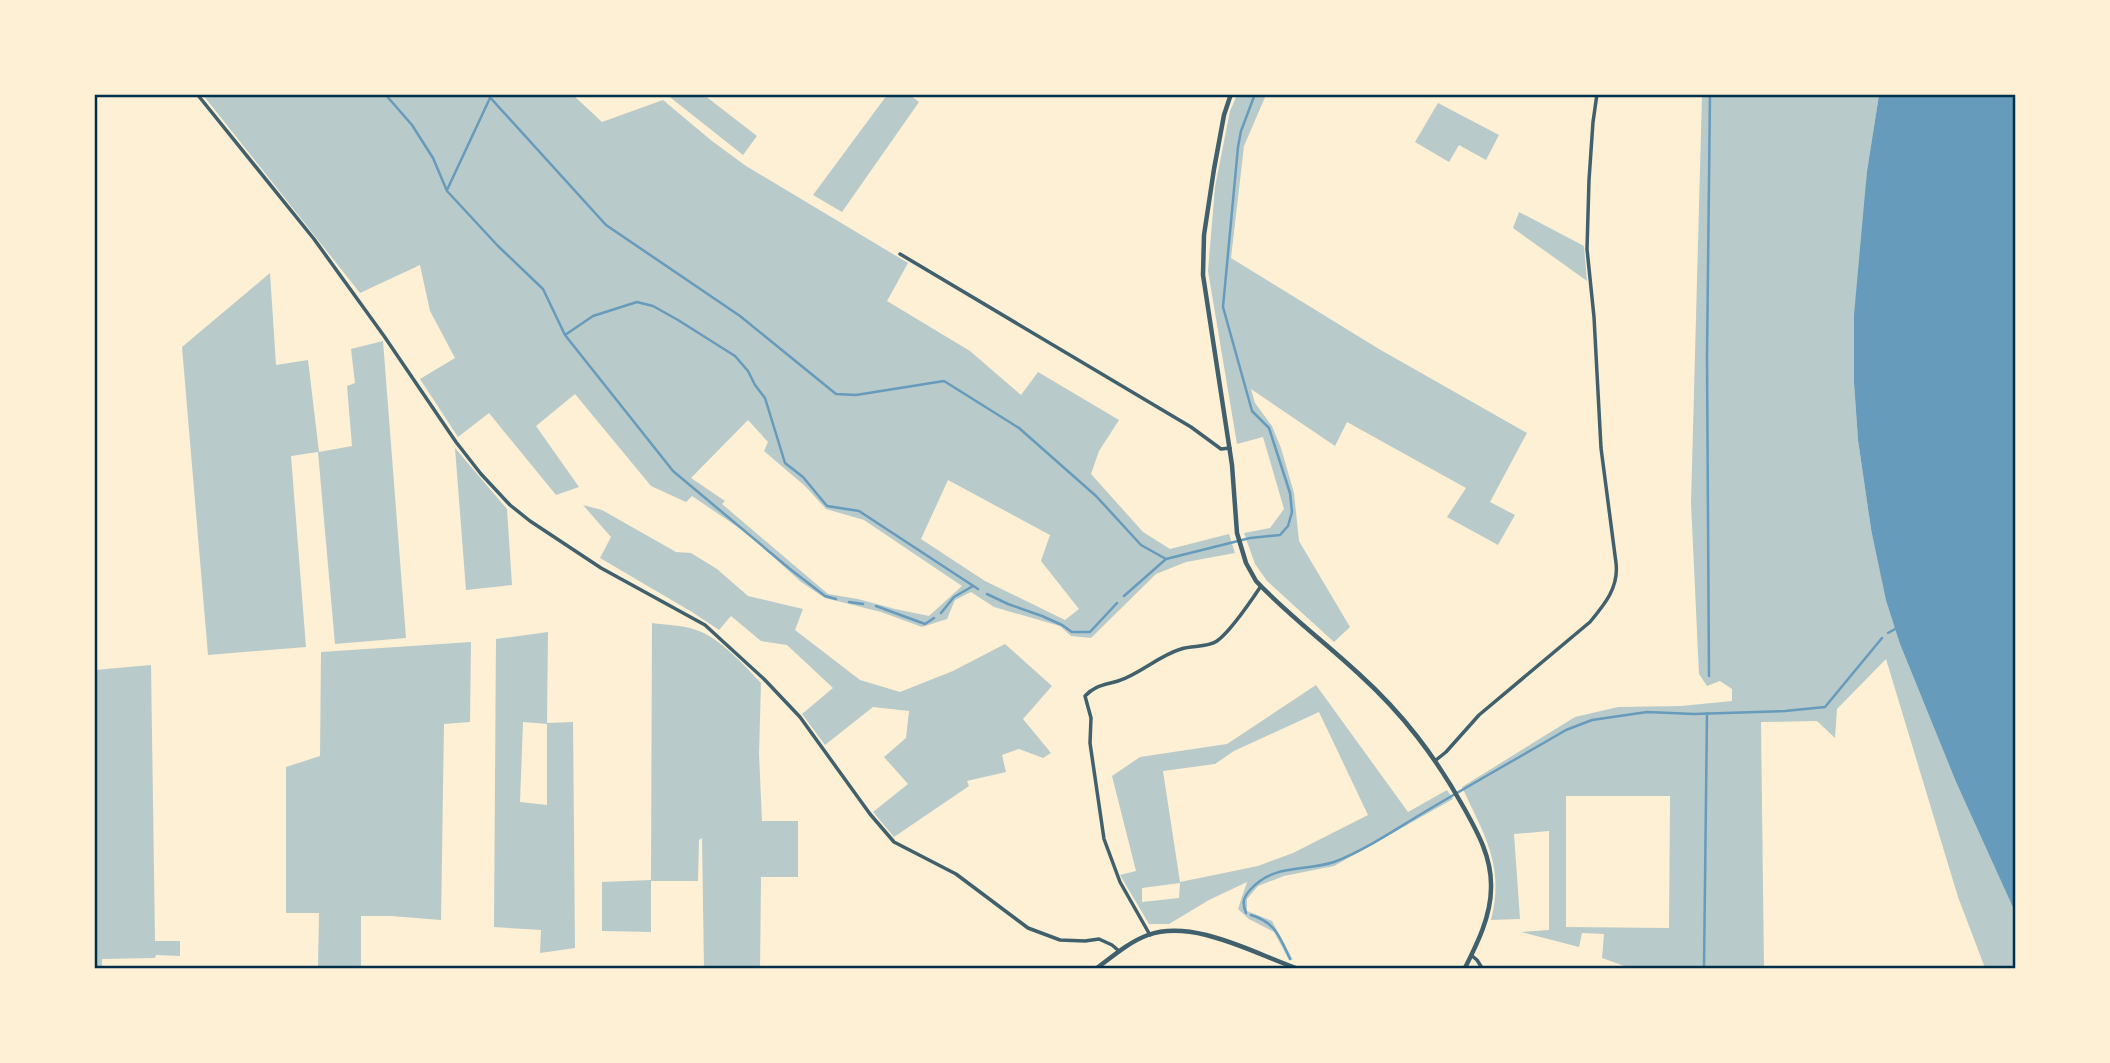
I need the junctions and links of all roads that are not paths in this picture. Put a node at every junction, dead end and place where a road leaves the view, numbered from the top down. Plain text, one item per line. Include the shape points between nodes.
1 (197, 94) edge
2 (1231, 94) edge
3 (1597, 94) edge
4 (900, 254) dead end
5 (1230, 448) junction
6 (1261, 586) junction
7 (1436, 760) junction
8 (1150, 934) junction
9 (1119, 951) junction
10 (1471, 955) junction
11 (1097, 968) edge
12 (1295, 968) edge
13 (1465, 968) edge
14 (1482, 968) edge

1 - 9 street via 314,239 456,442 510,505 601,568 705,625 800,717 894,842 956,874 1028,928 1060,940 1099,939
2 - 5 street via 1212,178 1203,275
3 - 7 street via 1587,249 1616,579 1606,603 1590,622 1479,715
4 - 5 street via 1221,449
5 - 6 street via 1237,533 1252,575
6 - 7 street via 1376,690
6 - 8 street via 1214,643 1172,652 1085,696 1104,839 1120,881
7 - 10 street via 1483,845 1491,876 1489,906
8 - 9 street
8 - 12 street via 1193,933
9 - 11 street
10 - 13 street
10 - 14 street

